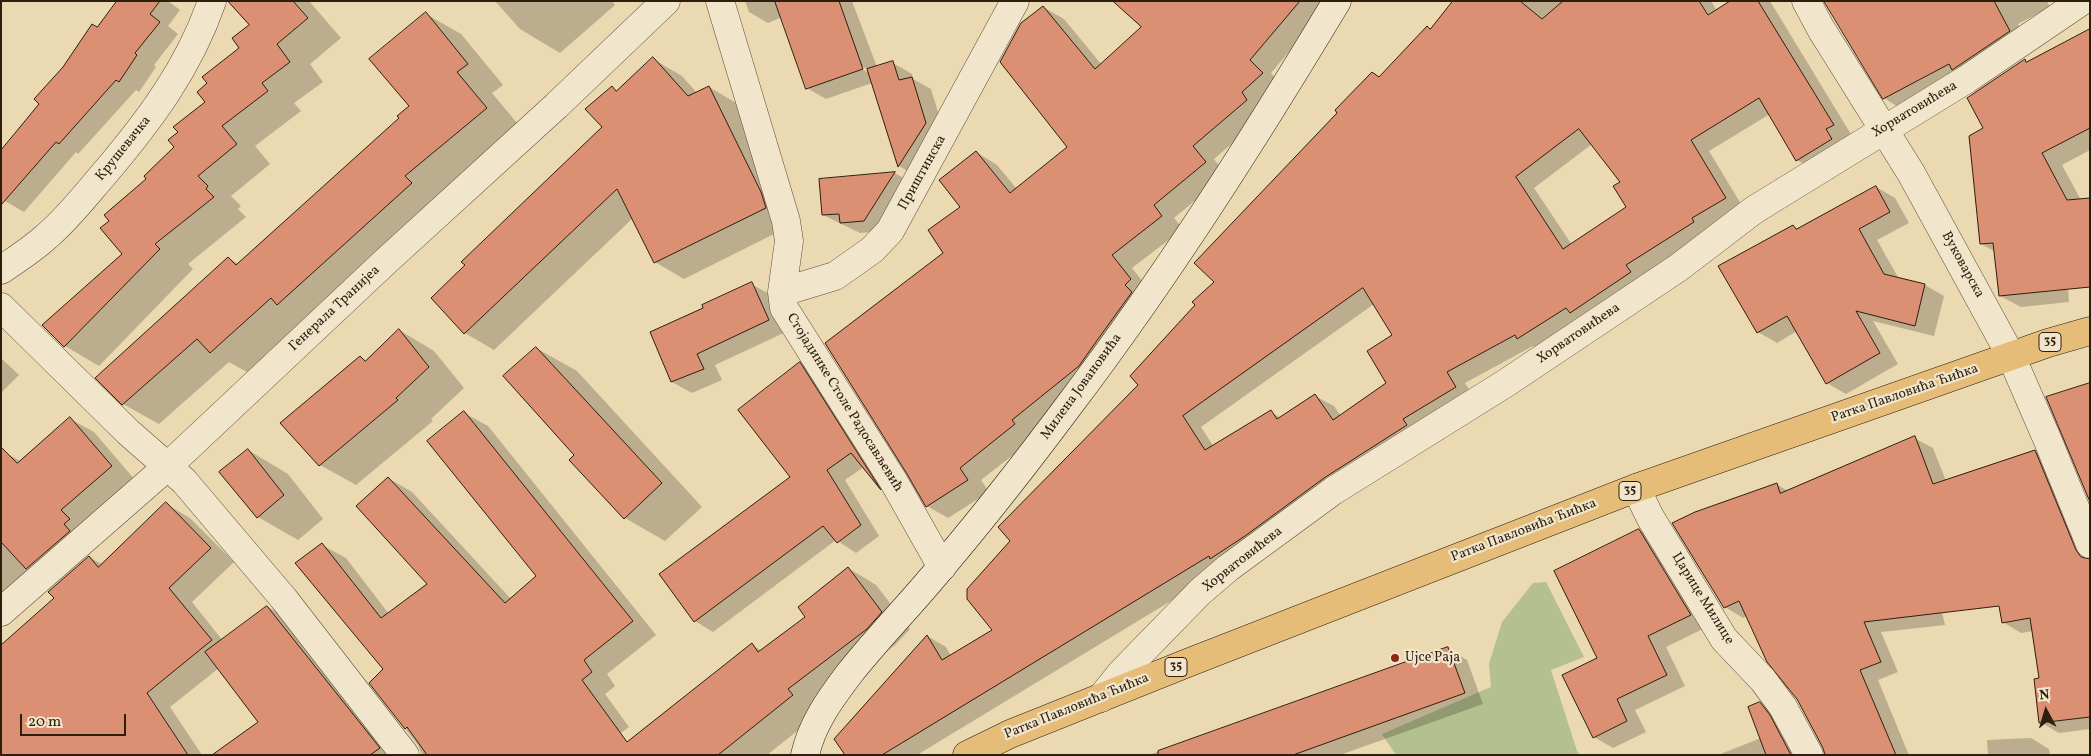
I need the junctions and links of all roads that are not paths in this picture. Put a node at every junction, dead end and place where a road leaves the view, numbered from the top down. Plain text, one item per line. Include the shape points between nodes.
1 (212, 1) edge
2 (666, 1) edge
3 (720, 1) edge
4 (1015, 1) edge
5 (1337, 1) edge
6 (1806, 1) edge
7 (2082, 1) edge
8 (1883, 129) junction
9 (1, 270) edge
10 (782, 292) junction
11 (1, 307) edge
12 (2090, 331) edge
13 (2011, 356) junction
14 (168, 466) junction
15 (1636, 488) junction
16 (2090, 544) edge
17 (942, 567) junction
18 (1, 612) edge
19 (1100, 698) junction
20 (405, 755) edge
21 (805, 755) edge
22 (967, 755) edge
23 (1810, 755) edge

1 - 9 street, Крушевачка via 189,57 147,122 72,211 46,237
2 - 14 street, Генерала Транијеа
3 - 10 street, Стојадинке Столе Радосављевић via 786,221 788,262
4 - 10 street, Приштинска via 890,231 872,250 835,276
5 - 17 street, Милена Јовановића via 1257,132 1143,302 1071,403
6 - 8 street, Вуковарска
7 - 8 street, Хорватовићева via 1967,79
8 - 13 street, Вуковарска via 1915,180
8 - 19 street, Хорватовићева via 1754,210 1678,268 1506,384 1333,491 1200,592 1120,673
10 - 17 street, Стојадинке Столе Радосављевић via 784,308 790,319 894,482
11 - 14 street via 96,401
12 - 13 main road, Ратка Павловића Ћићка / 35
13 - 15 main road, Ратка Павловића Ћићка / 35
13 - 16 street, Вуковарска
14 - 18 street, Генерала Транијеа
14 - 20 street via 247,554
15 - 19 main road, Ратка Павловића Ћићка / 35
15 - 23 street, Царице Милице via 1650,517 1724,639 1783,707
17 - 21 street, Милена Јовановића via 874,642 831,699 815,725
19 - 22 main road, Ратка Павловића Ћићка / 35

